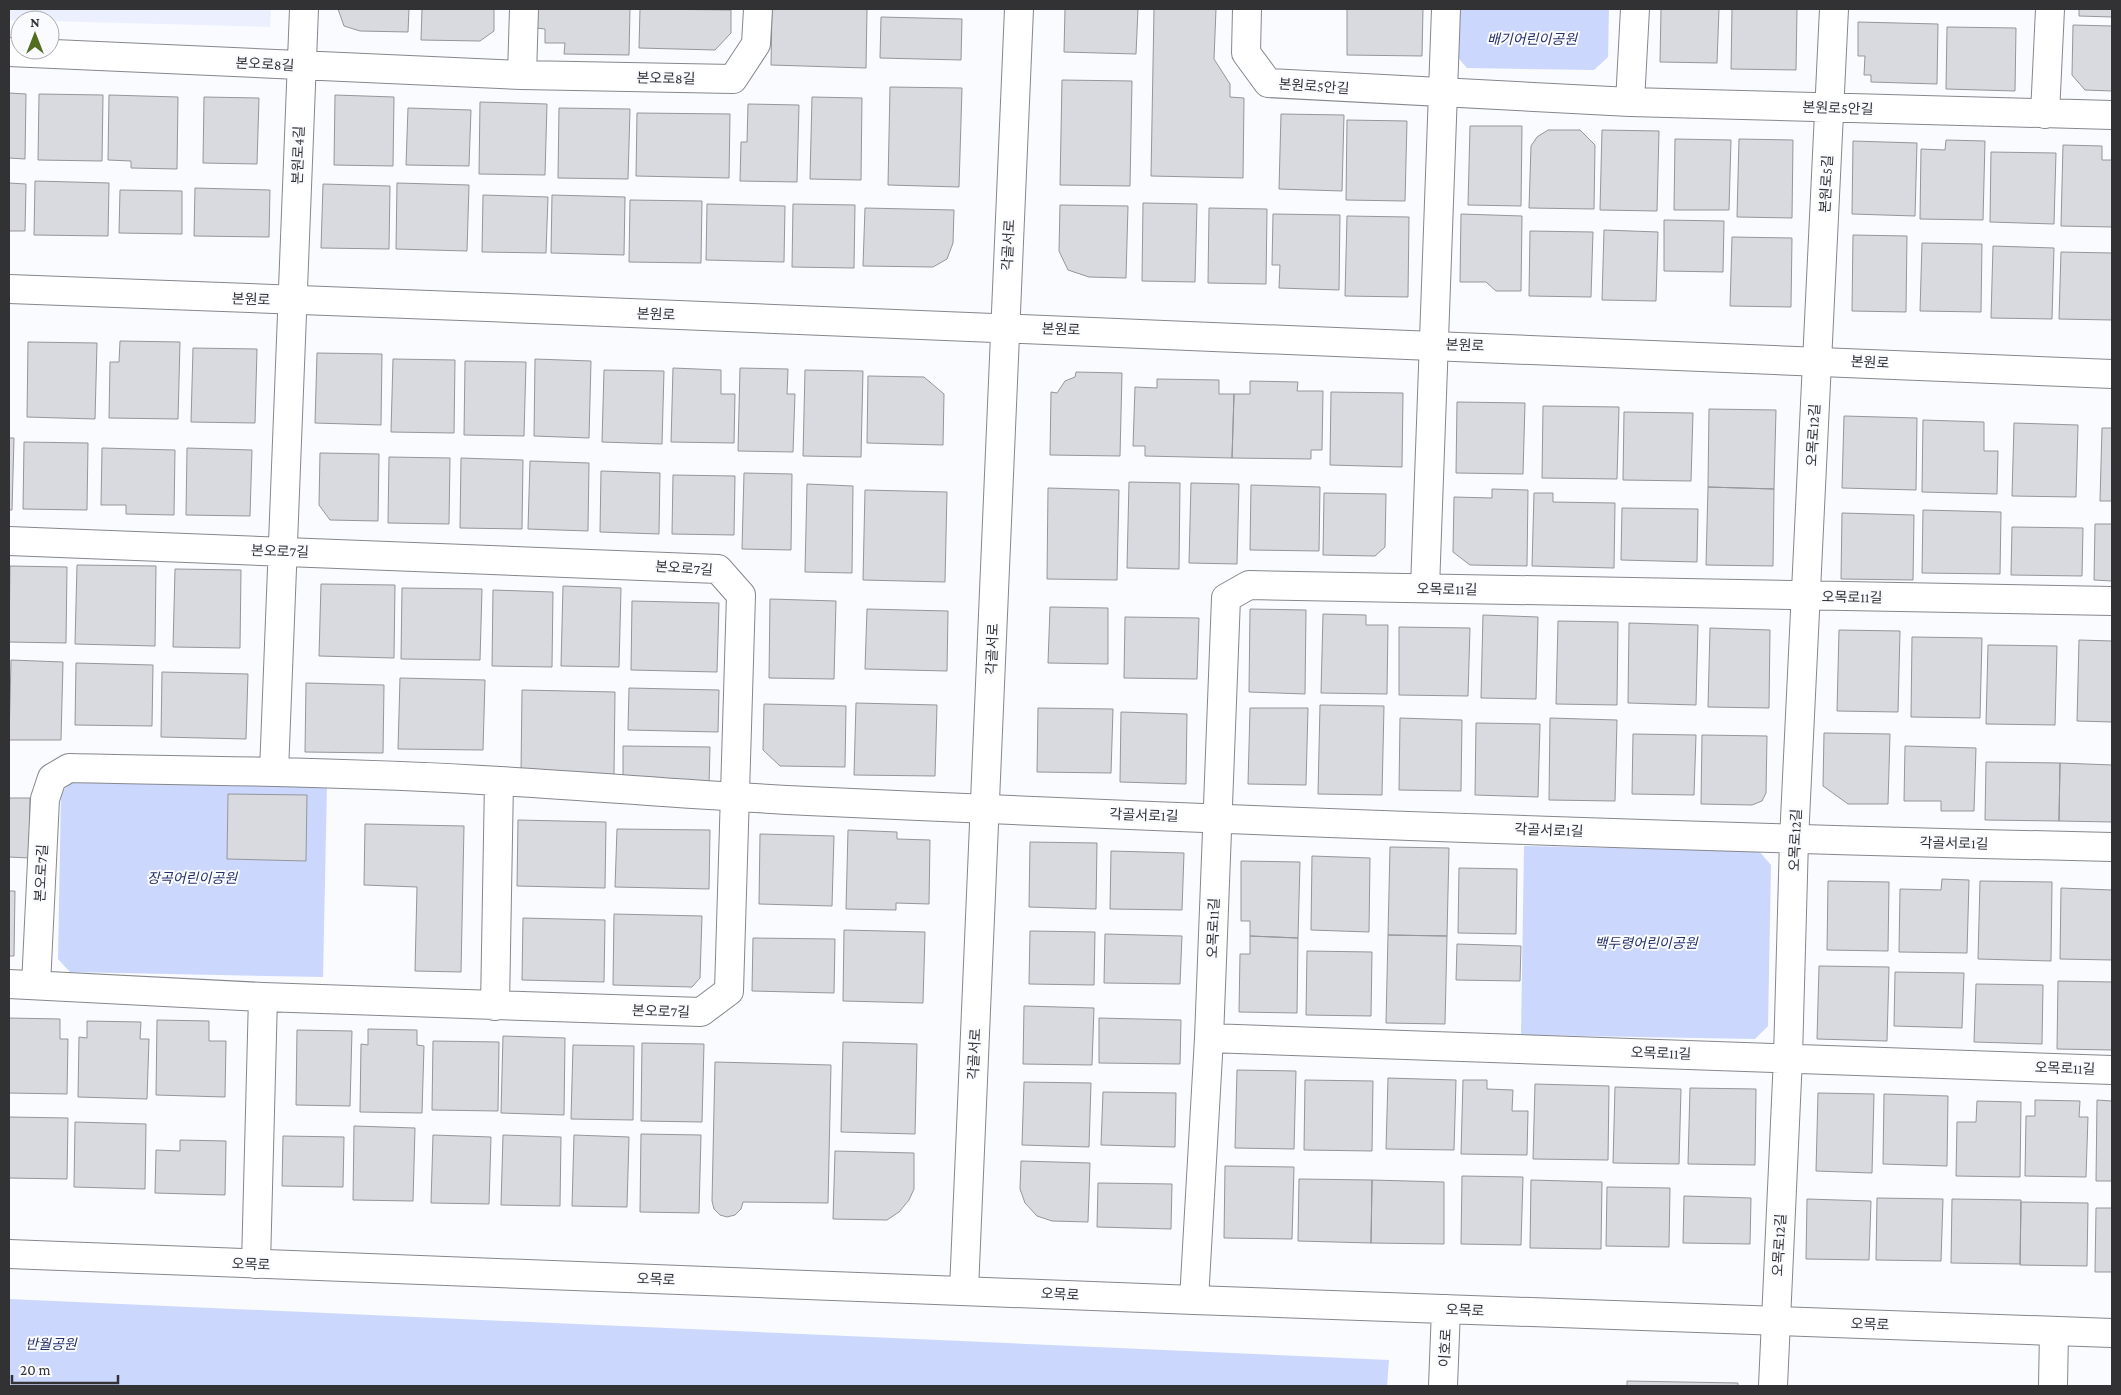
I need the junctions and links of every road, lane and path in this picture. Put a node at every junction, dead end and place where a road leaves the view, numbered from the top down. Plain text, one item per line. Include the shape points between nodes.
1 (304, 9) edge
2 (524, 9) edge
3 (758, 9) edge
4 (1019, 9) edge
5 (1247, 9) edge
6 (1446, 9) edge
7 (1635, 9) edge
8 (1834, 9) edge
9 (2050, 9) edge
10 (9, 52) edge
11 (302, 66) junction
12 (522, 75) junction
13 (1442, 94) junction
14 (1630, 102) junction
15 (1830, 107) junction
16 (2045, 114) junction
17 (2112, 116) edge
18 (9, 289) edge
19 (293, 300) junction
20 (1005, 326) junction
21 (1434, 344) junction
22 (1817, 360) junction
23 (2112, 374) edge
24 (9, 541) edge
25 (282, 551) junction
26 (1425, 588) junction
27 (1806, 596) junction
28 (2112, 601) edge
29 (274, 772) junction
30 (498, 781) junction
31 (736, 798) junction
32 (986, 809) junction
33 (1218, 818) junction
34 (1794, 840) junction
35 (2112, 847) edge
36 (9, 984) edge
37 (36, 985) junction
38 (263, 997) junction
39 (495, 1006) junction
40 (1209, 1038) junction
41 (1788, 1057) junction
42 (2112, 1070) edge
43 (9, 1254) edge
44 (256, 1264) junction
45 (964, 1290) junction
46 (1194, 1300) junction
47 (1446, 1310) junction
48 (1775, 1321) junction
49 (2054, 1331) junction
50 (2112, 1333) edge
51 (1443, 1386) edge
52 (1773, 1386) edge
53 (2053, 1386) edge

1 - 11 street, 본원로4길
2 - 12 street
3 - 12 street, 본오로8길 via 756,44 733,79
4 - 20 street, 각골서로
5 - 13 street, 본원로5안길 via 1246,53 1268,83
6 - 13 street
7 - 14 street
8 - 15 street, 본원로5길
9 - 16 street
10 - 11 street, 본오로8길
11 - 12 street, 본오로8길
11 - 19 street, 본원로4길
13 - 14 street, 본원로5안길
13 - 21 street
14 - 15 street, 본원로5안길
15 - 16 street, 본원로5안길
15 - 22 street, 본원로5길
16 - 17 street, 본원로5안길
18 - 19 street, 본원로
19 - 20 street, 본원로
19 - 25 street, 본원로4길
20 - 21 street, 본원로
20 - 32 street, 각골서로
21 - 22 street, 본원로
21 - 26 street
22 - 23 street, 본원로
22 - 27 street, 오목로12길
24 - 25 street, 본오로7길
25 - 29 street, 본원로4길
25 - 31 street, 본오로7길 via 718,568 741,595
26 - 27 street, 오목로11길
26 - 33 street, 오목로11길 via 1248,584 1226,598
27 - 28 street, 오목로11길
27 - 34 street, 오목로12길
29 - 30 street, 본오로7길
29 - 37 street, 본오로7길 via 69,768 52,778 45,799
30 - 31 street, 본오로7길
30 - 39 street
31 - 32 street, 각골서로1길
31 - 39 street, 본오로7길 via 728,991 701,1012
32 - 33 street, 각골서로1길
32 - 45 street, 각골서로
33 - 34 street, 각골서로1길
33 - 40 street, 오목로11길
34 - 35 street, 각골서로1길
34 - 41 street, 오목로12길
36 - 37 street, 본오로7길
37 - 38 street, 본오로7길
38 - 39 street, 본오로7길
38 - 44 street
40 - 41 street, 오목로11길
40 - 46 street, 오목로11길
41 - 42 street, 오목로11길
41 - 48 street, 오목로12길
43 - 44 street, 오목로
44 - 45 street, 오목로
45 - 46 street, 오목로
46 - 47 street, 오목로
47 - 48 street, 오목로
47 - 51 street, 이호로
48 - 49 street, 오목로
48 - 52 street
49 - 50 street, 오목로
49 - 53 street

